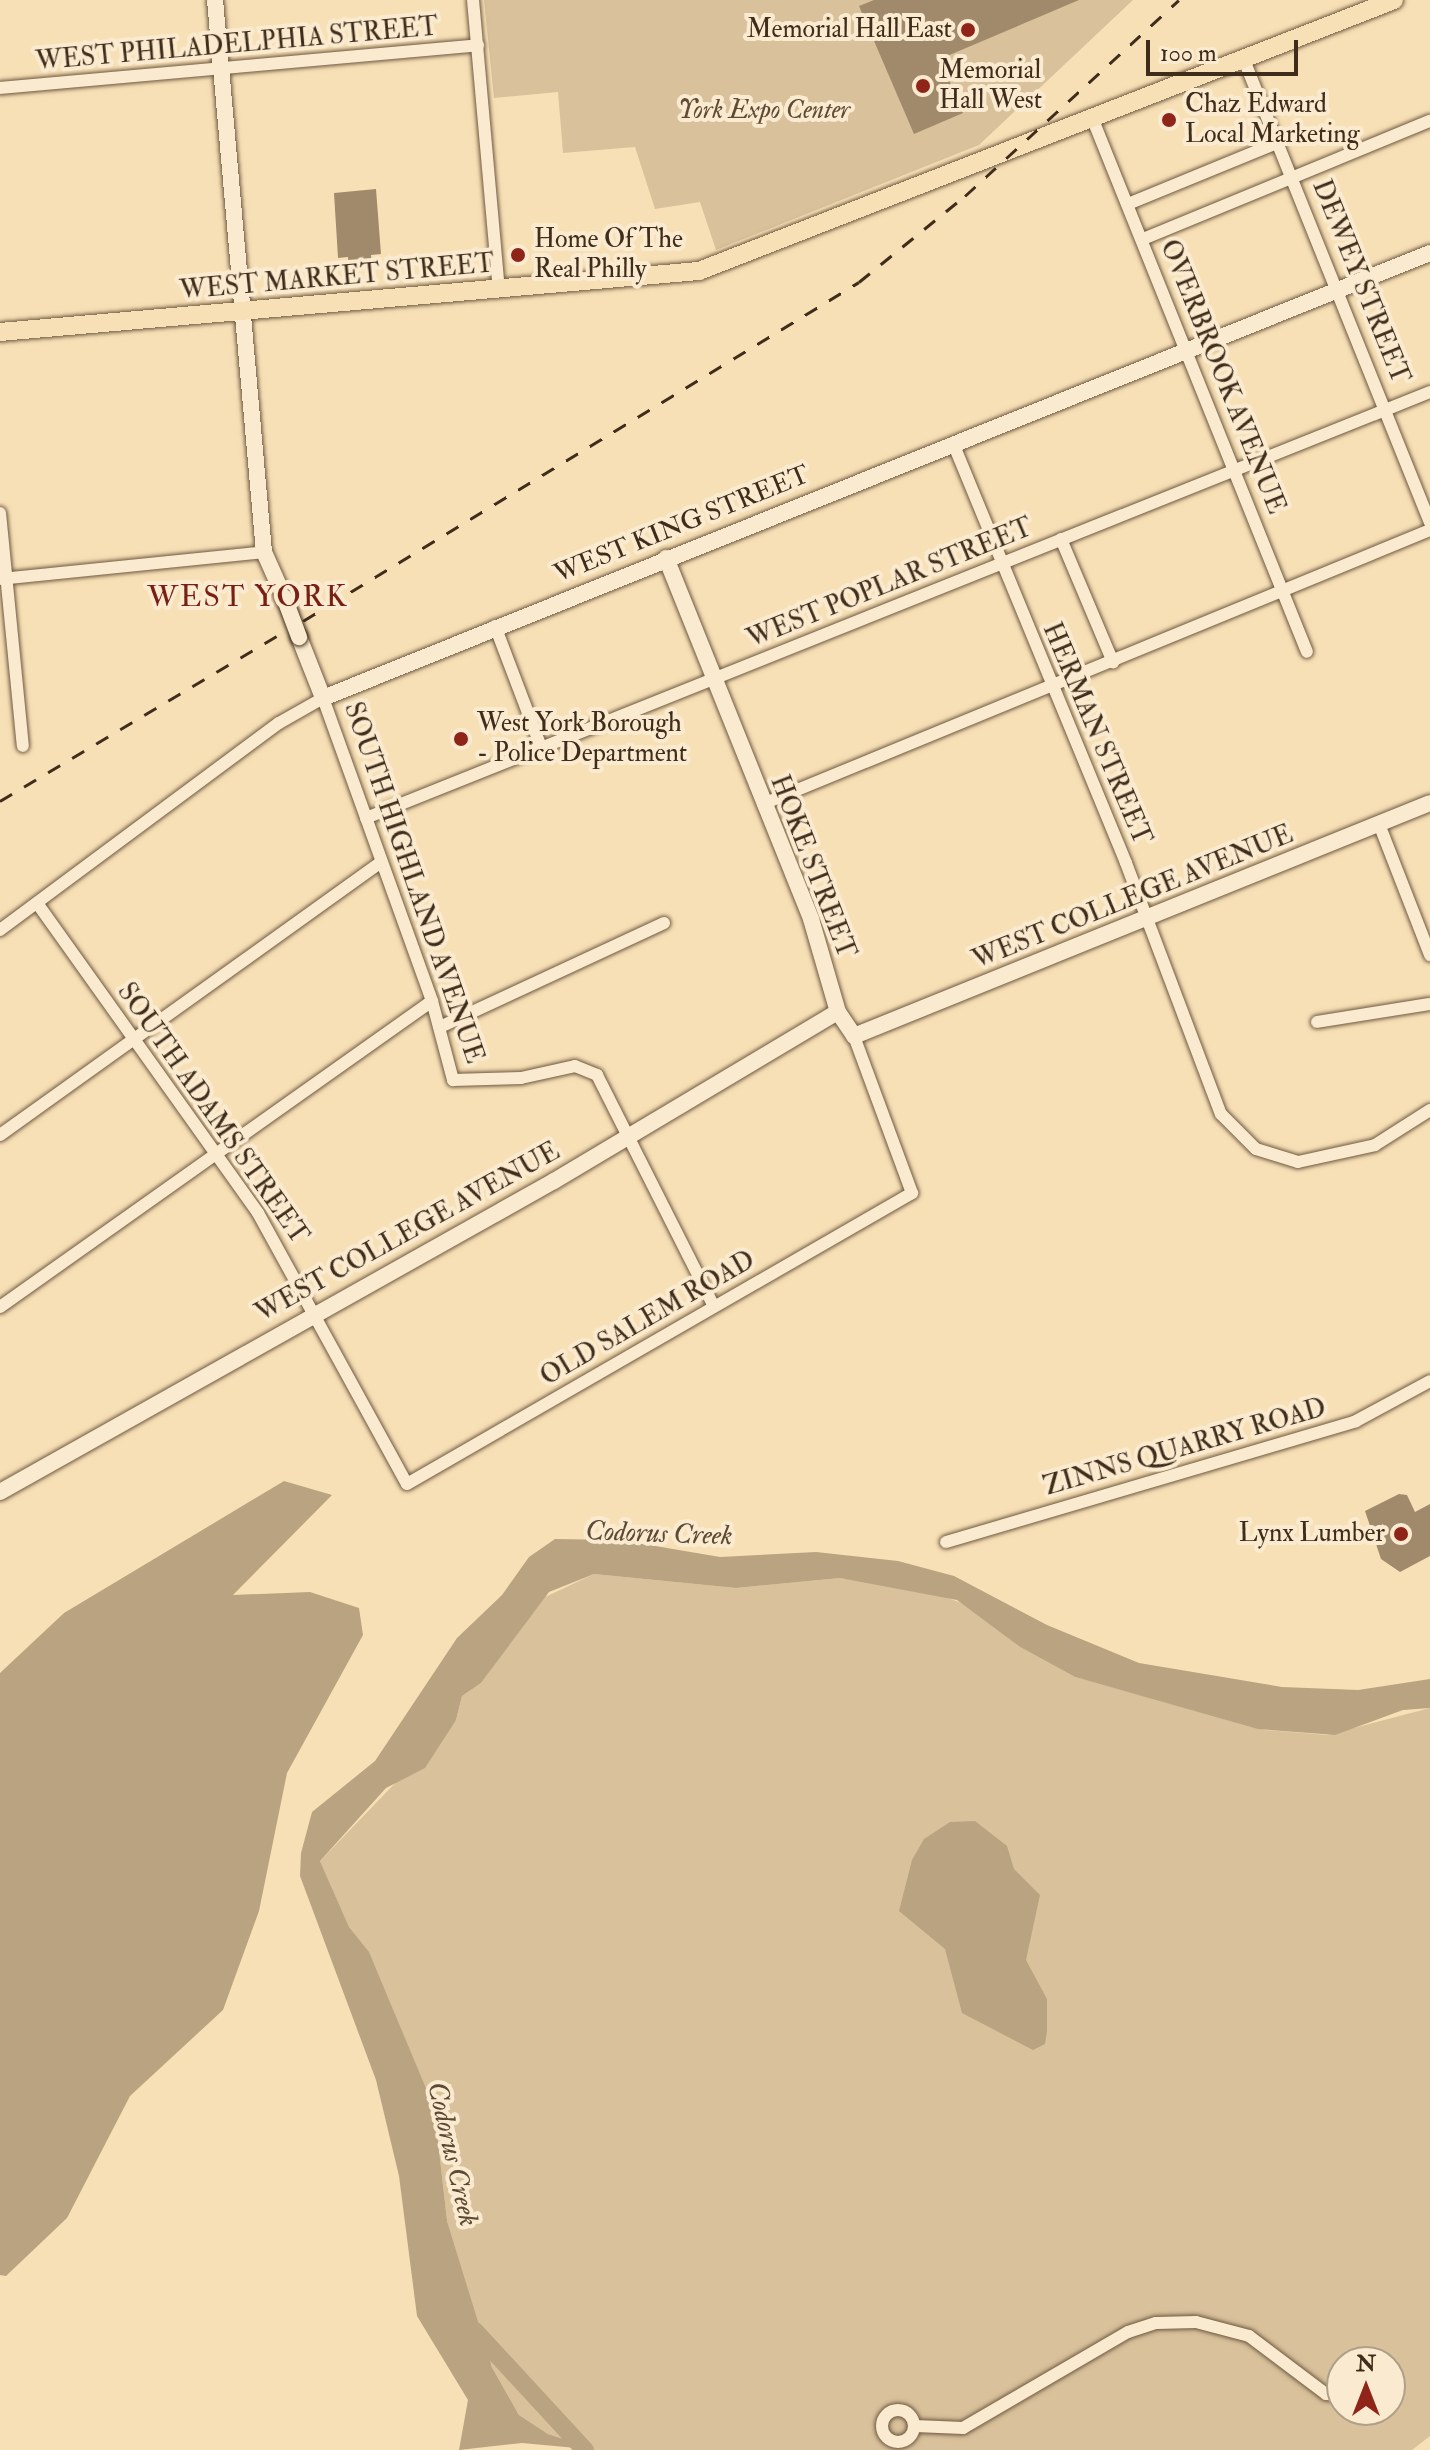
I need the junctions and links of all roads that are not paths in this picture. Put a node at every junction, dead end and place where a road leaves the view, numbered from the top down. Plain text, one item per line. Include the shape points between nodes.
1 (215, 0) edge
2 (473, 0) edge
3 (1394, 0) edge
4 (478, 45) junction
5 (1244, 60) junction
6 (221, 69) junction
7 (0, 88) edge
8 (1093, 120) junction
9 (1430, 121) edge
10 (1279, 142) junction
11 (1294, 177) junction
12 (1128, 204) junction
13 (1143, 239) junction
14 (1430, 253) edge
15 (1341, 289) junction
16 (499, 291) junction
17 (243, 312) junction
18 (0, 332) edge
19 (1189, 351) junction
20 (1430, 392) edge
21 (1387, 408) junction
22 (953, 443) junction
23 (1237, 467) junction
24 (0, 513) edge
25 (1430, 522) edge
26 (1430, 530) edge
27 (1061, 539) junction
28 (264, 552) junction
29 (666, 558) junction
30 (1003, 563) junction
31 (4, 578) edge
32 (1284, 590) junction
33 (495, 626) junction
34 (1307, 652) dead end
35 (1113, 662) junction
36 (714, 679) junction
37 (1051, 688) junction
38 (323, 698) junction
39 (23, 746) dead end
40 (542, 750) junction
41 (1430, 803) edge
42 (763, 804) junction
43 (366, 818) junction
44 (1379, 824) junction
45 (381, 862) junction
46 (37, 903) junction
47 (1147, 919) junction
48 (664, 923) dead end
49 (0, 930) edge
50 (1429, 948) edge
51 (432, 1001) junction
52 (1430, 1004) edge
53 (838, 1012) junction
54 (1317, 1022) dead end
55 (440, 1027) junction
56 (854, 1036) junction
57 (133, 1039) junction
58 (1430, 1110) edge
59 (0, 1135) edge
60 (625, 1137) junction
61 (218, 1153) junction
62 (912, 1193) joint
63 (713, 1305) junction
64 (0, 1307) edge
65 (316, 1310) junction
66 (1430, 1381) edge
67 (407, 1484) joint
68 (0, 1492) edge
69 (946, 1542) dead end
70 (1326, 2394) edge
71 (915, 2426) junction
72 (901, 2446) edge

1 - 6 street, SOUTH HIGHLAND AVENUE
2 - 4 street
3 - 5 main road, WEST MARKET STREET
4 - 6 street, WEST PHILADELPHIA STREET
4 - 16 street
5 - 8 main road, WEST MARKET STREET
5 - 10 street, DEWEY STREET
6 - 7 street, WEST PHILADELPHIA STREET
6 - 17 street, SOUTH HIGHLAND AVENUE
8 - 12 street, OVERBROOK AVENUE
8 - 16 main road, WEST MARKET STREET via 711,268
9 - 11 street
10 - 11 street, DEWEY STREET
10 - 12 street
11 - 13 street
11 - 15 street, DEWEY STREET
12 - 13 street, OVERBROOK AVENUE
13 - 19 street, OVERBROOK AVENUE
14 - 15 street, WEST KING STREET
15 - 19 street, WEST KING STREET
15 - 21 street, DEWEY STREET
16 - 17 main road, WEST MARKET STREET
17 - 18 main road, WEST MARKET STREET
17 - 28 street, SOUTH HIGHLAND AVENUE
19 - 22 street, WEST KING STREET
19 - 23 street, OVERBROOK AVENUE
20 - 21 street, WEST POPLAR STREET
21 - 23 street, WEST POPLAR STREET
21 - 25 street, DEWEY STREET
22 - 29 street, WEST KING STREET
22 - 30 street, HERMAN STREET
23 - 27 street, WEST POPLAR STREET
23 - 32 street, OVERBROOK AVENUE
24 - 31 street
26 - 32 street
27 - 30 street, WEST POPLAR STREET
27 - 35 street
28 - 31 street
28 - 38 street, SOUTH HIGHLAND AVENUE, bridge
29 - 33 street, WEST KING STREET
29 - 36 street, HOKE STREET
30 - 36 street, WEST POPLAR STREET
30 - 37 street, HERMAN STREET
31 - 39 street
32 - 34 street, OVERBROOK AVENUE
32 - 35 street
33 - 38 street, WEST KING STREET
33 - 40 street
35 - 37 street
36 - 40 street, WEST POPLAR STREET
36 - 42 street, HOKE STREET
37 - 42 street
37 - 47 street, HERMAN STREET
38 - 43 street, SOUTH HIGHLAND AVENUE
38 - 46 street, WEST KING STREET via 279,723
40 - 43 street, WEST POPLAR STREET
41 - 44 street, WEST COLLEGE AVENUE
42 - 53 street, HOKE STREET via 811,919
43 - 45 street, SOUTH HIGHLAND AVENUE
44 - 47 street, WEST COLLEGE AVENUE
44 - 50 street
45 - 51 street, SOUTH HIGHLAND AVENUE
45 - 57 street
46 - 49 street, WEST KING STREET
46 - 57 street, SOUTH ADAMS STREET
47 - 56 street, WEST COLLEGE AVENUE
47 - 58 street, HERMAN STREET via 1221,1114 1272,1158 1298,1162 1340,1157 1401,1133
48 - 55 street
51 - 55 street, SOUTH HIGHLAND AVENUE
51 - 61 street
52 - 54 street
53 - 56 street, HOKE STREET
53 - 60 street, WEST COLLEGE AVENUE
55 - 60 street, SOUTH HIGHLAND AVENUE via 453,1080 521,1078 575,1066 597,1075
56 - 62 street, HOKE STREET
57 - 59 street
57 - 61 street, SOUTH ADAMS STREET
60 - 63 street, SOUTH HIGHLAND AVENUE
60 - 65 street, WEST COLLEGE AVENUE
61 - 64 street
61 - 65 street, SOUTH ADAMS STREET
62 - 63 street, OLD SALEM ROAD
63 - 67 street, OLD SALEM ROAD
65 - 67 street, SOUTH ADAMS STREET
65 - 68 street, WEST COLLEGE AVENUE
66 - 69 street, ZINNS QUARRY ROAD via 1356,1421
70 - 71 street via 1249,2336 1196,2322 1156,2323 1128,2332 963,2428
71 - 72 street
71 - 72 street via 906,2412 890,2411 882,2431

